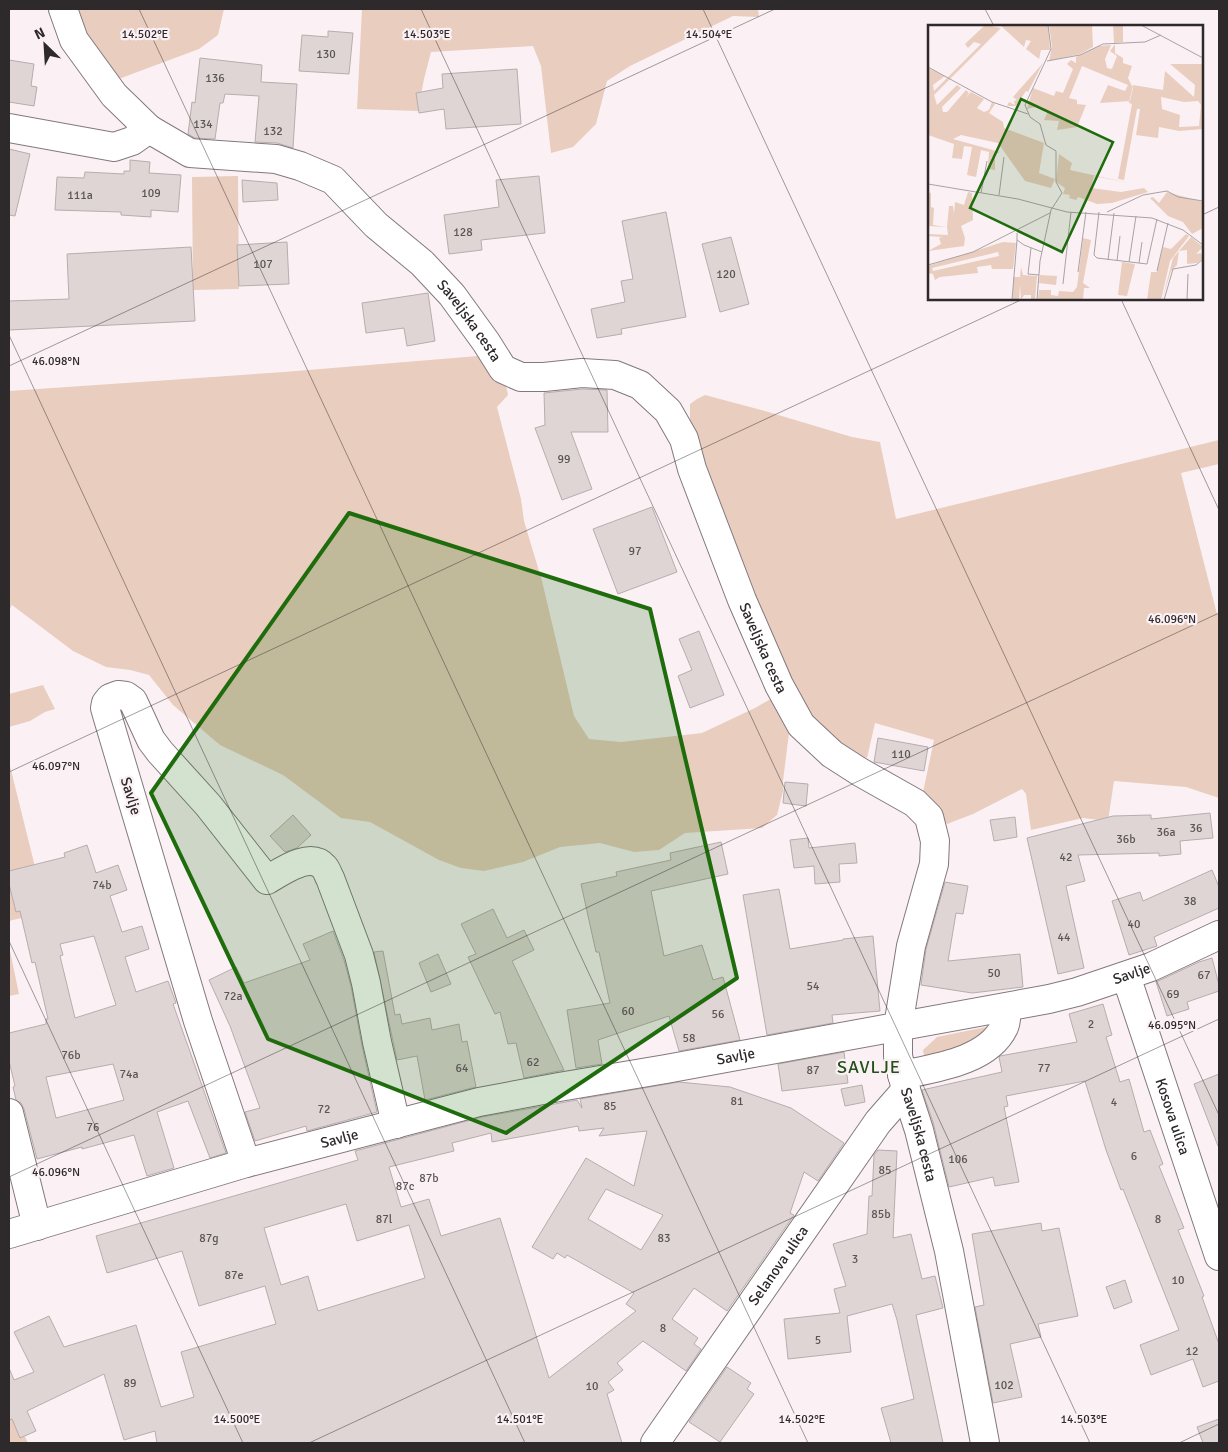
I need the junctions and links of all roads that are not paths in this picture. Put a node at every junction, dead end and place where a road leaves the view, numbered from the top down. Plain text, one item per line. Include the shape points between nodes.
1 (63, 9) edge
2 (9, 128) edge
3 (149, 129) junction
4 (1219, 935) edge
5 (1126, 976) junction
6 (1007, 1008) junction
7 (898, 1027) junction
8 (904, 1082) junction
9 (9, 1113) edge
10 (396, 1124) junction
11 (246, 1163) junction
12 (37, 1226) junction
13 (9, 1234) edge
14 (1219, 1256) edge
15 (655, 1443) edge
16 (985, 1443) edge

1 - 3 street, Saveljska cesta via 74,40 114,95
2 - 3 street via 114,147 132,141
3 - 7 street, Saveljska cesta via 190,153 276,159 333,180 452,295 502,370 521,377 614,375 640,385 668,411 684,439 692,469 742,600 779,685 801,724 832,754 915,803 929,817 935,841 934,864 911,946
4 - 5 street, Savlje
5 - 6 street, Savlje
5 - 14 street, Kosova ulica
6 - 7 street, Savlje
6 - 8 street via 1004,1026 981,1051
7 - 8 street, Saveljska cesta via 898,1056
7 - 10 street, Savlje via 559,1086
8 - 15 street, Selanova ulica
8 - 16 street, Saveljska cesta via 949,1251
9 - 12 street
10 - 11 street, Savlje
10 - 11 street, Savlje via 359,955 324,866 313,861 300,863 267,880 208,805 160,752 133,701 118,695 110,698 105,708 198,1021
11 - 12 street, Savlje
12 - 13 street, Savlje

